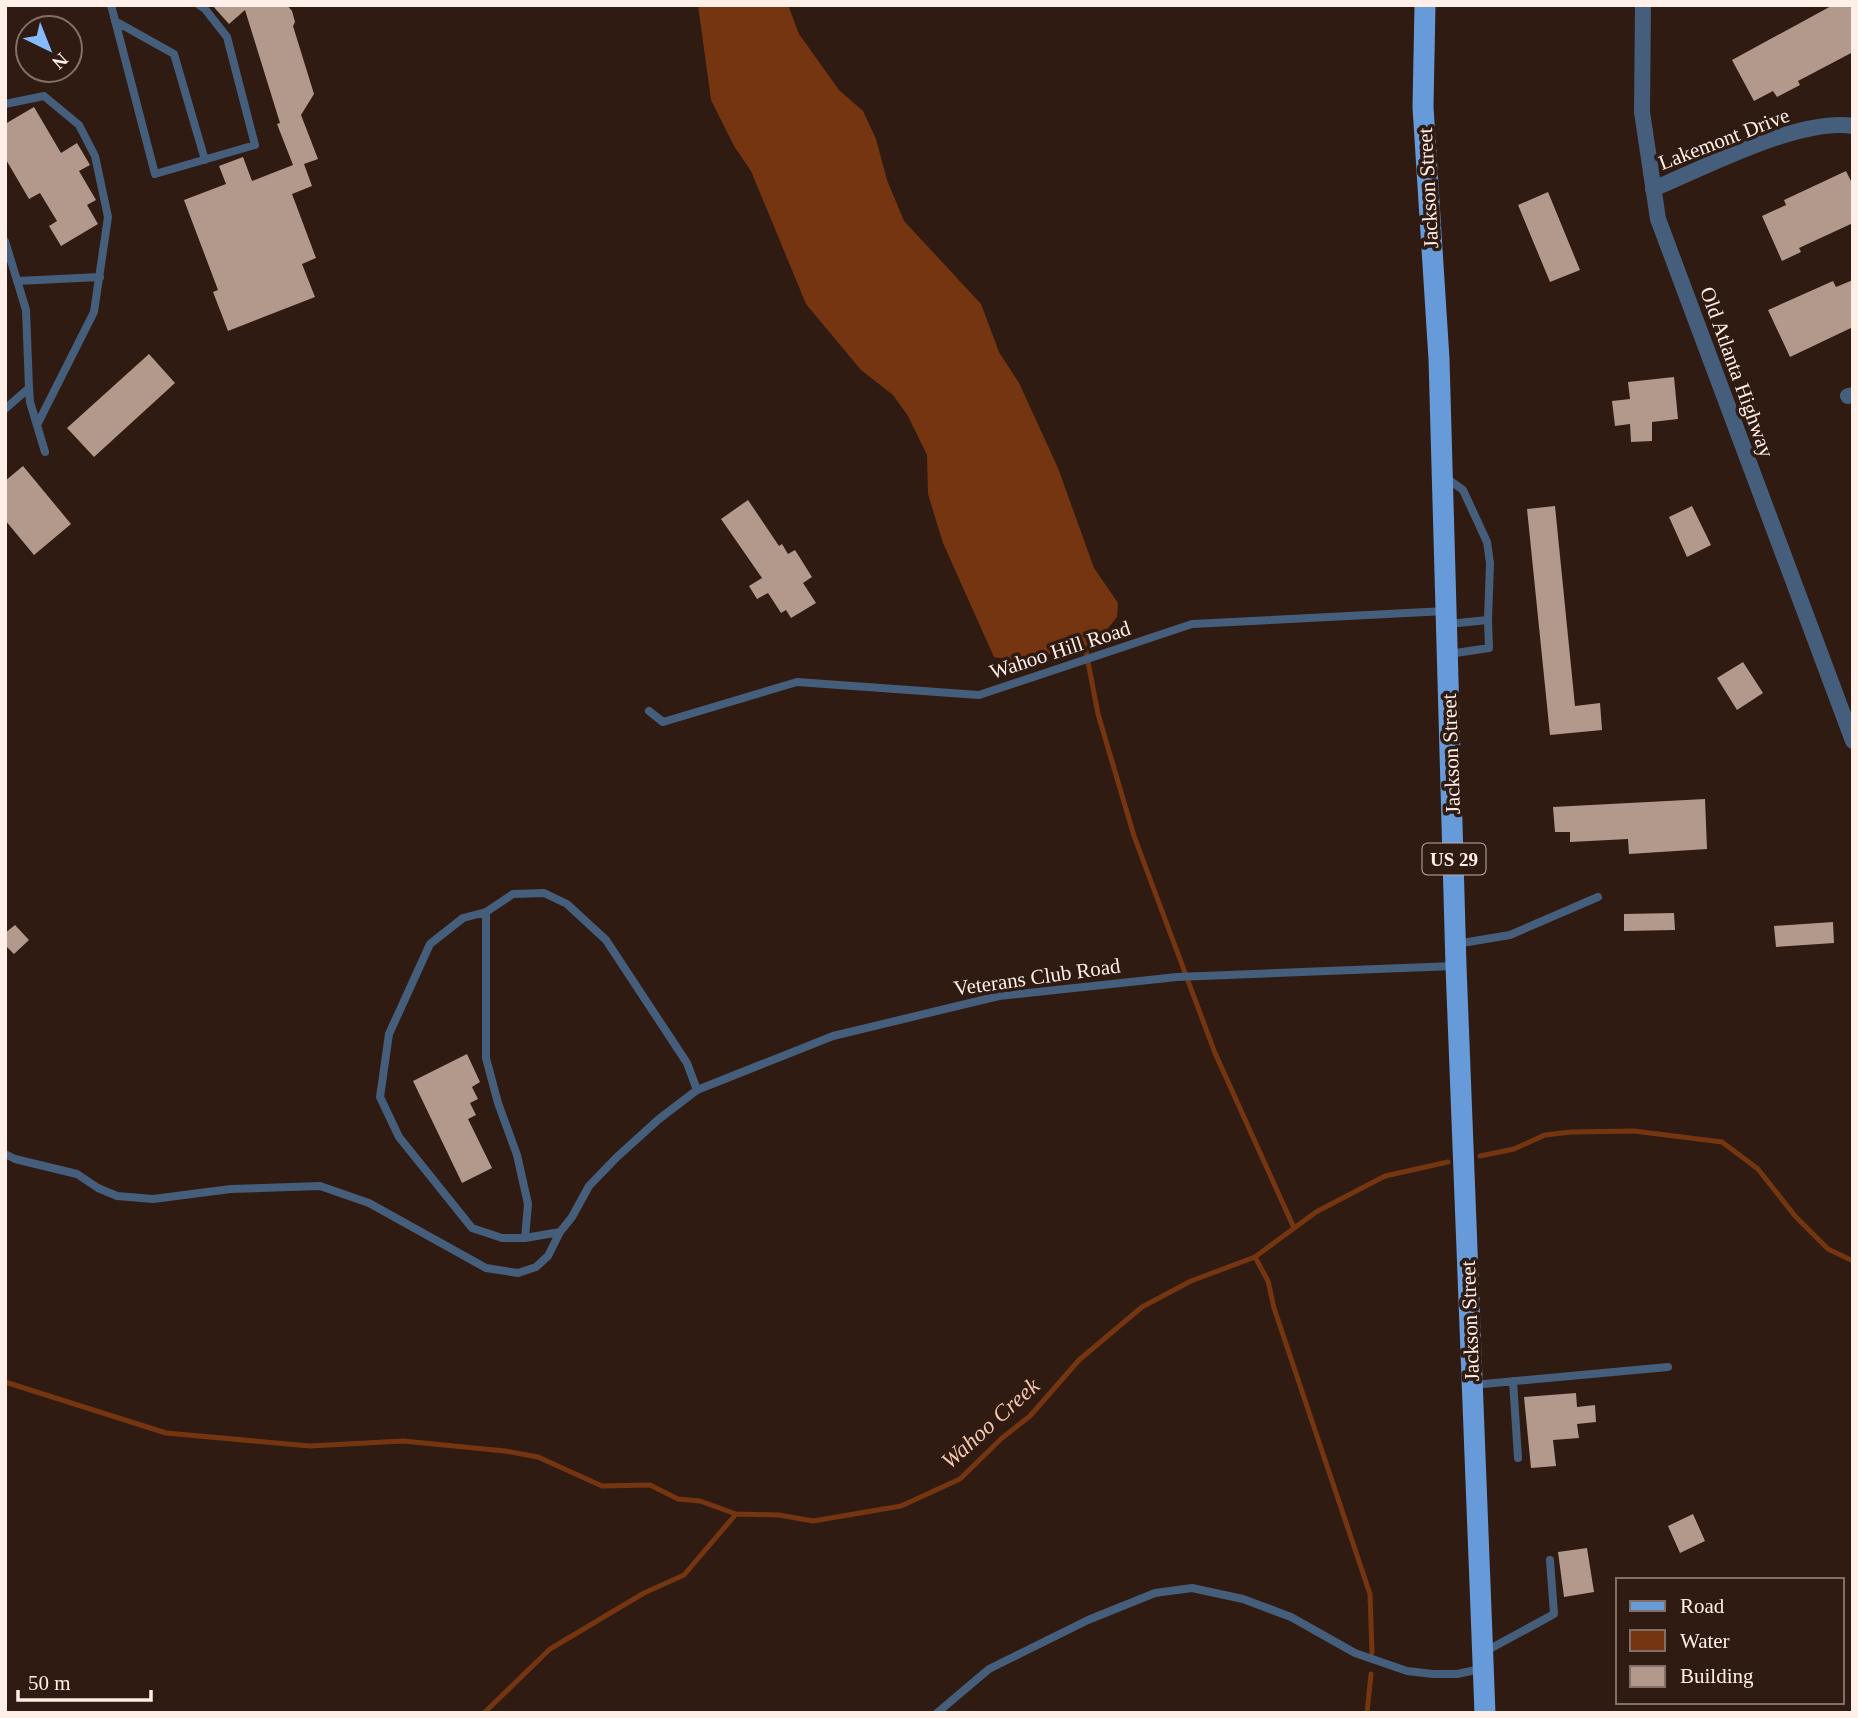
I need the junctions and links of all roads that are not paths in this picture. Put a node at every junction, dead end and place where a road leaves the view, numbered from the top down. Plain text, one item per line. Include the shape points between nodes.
1 (111, 5) edge
2 (200, 5) edge
3 (1425, 5) edge
4 (1643, 5) edge
5 (115, 21) junction
6 (5, 104) edge
7 (1853, 126) edge
8 (205, 160) junction
9 (1653, 189) junction
10 (5, 241) edge
11 (100, 277) junction
12 (18, 281) junction
13 (29, 388) junction
14 (5, 410) edge
15 (37, 425) junction
16 (45, 452) dead end
17 (1443, 475) junction
18 (1448, 617) junction
19 (1489, 620) junction
20 (1448, 654) junction
21 (649, 711) dead end
22 (1853, 741) edge
23 (1598, 897) dead end
24 (486, 912) junction
25 (1456, 944) junction
26 (1456, 966) junction
27 (697, 1090) junction
28 (5, 1154) edge
29 (560, 1232) junction
30 (525, 1238) junction
31 (1668, 1367) dead end
32 (1513, 1381) junction
33 (1473, 1385) junction
34 (1518, 1458) dead end
35 (1550, 1560) dead end
36 (1483, 1660) junction
37 (937, 1713) edge
38 (1485, 1713) edge

1 - 5 lane
2 - 8 lane via 227,37 256,145
3 - 17 main road, Jackson Street / US 29 via 1423,107
4 - 9 street, Old Atlanta Highway via 1642,112
5 - 8 lane via 174,54
5 - 8 lane via 155,174
6 - 11 lane via 44,96 79,125 95,156 108,217
7 - 9 street, Lakemont Drive via 1839,123 1789,132
9 - 22 street, Old Atlanta Highway via 1658,219
10 - 12 lane
11 - 12 lane
11 - 15 lane via 94,312
12 - 13 lane via 26,310
13 - 14 lane
13 - 15 lane
15 - 16 lane
17 - 18 main road, Jackson Street / US 29
17 - 19 lane via 1464,490 1487,542
18 - 19 lane
18 - 20 main road, Jackson Street / US 29
18 - 21 lane, Wahoo Hill Road via 1192,624 979,695 797,682 663,722
19 - 20 lane via 1489,648
20 - 25 main road, Jackson Street / US 29
23 - 25 lane via 1510,935
24 - 27 lane via 513,894 544,893 567,904 606,940 687,1063
24 - 30 lane via 486,1058 517,1155 527,1204
24 - 30 lane via 463,918 430,944 389,1034 380,1097 400,1137 472,1228 502,1238
25 - 26 main road, Jackson Street / US 29
26 - 27 lane, Veterans Club Road via 1177,977 999,996 833,1036
26 - 33 main road, Jackson Street / US 29
27 - 29 lane, Veterans Club Road via 659,1119 589,1186
28 - 29 lane, Veterans Club Road via 76,1174 117,1196 153,1199 230,1189 320,1186 369,1203 486,1268 518,1273 536,1267 548,1256
29 - 30 lane
31 - 32 lane
32 - 33 lane
32 - 34 lane
33 - 36 main road, Jackson Street / US 29
35 - 36 lane via 1554,1614
36 - 37 lane via 1457,1674 1407,1671 1355,1653 1292,1617 1243,1598 1192,1588 1155,1593 1076,1626 989,1669
36 - 38 main road, Jackson Street / US 29

